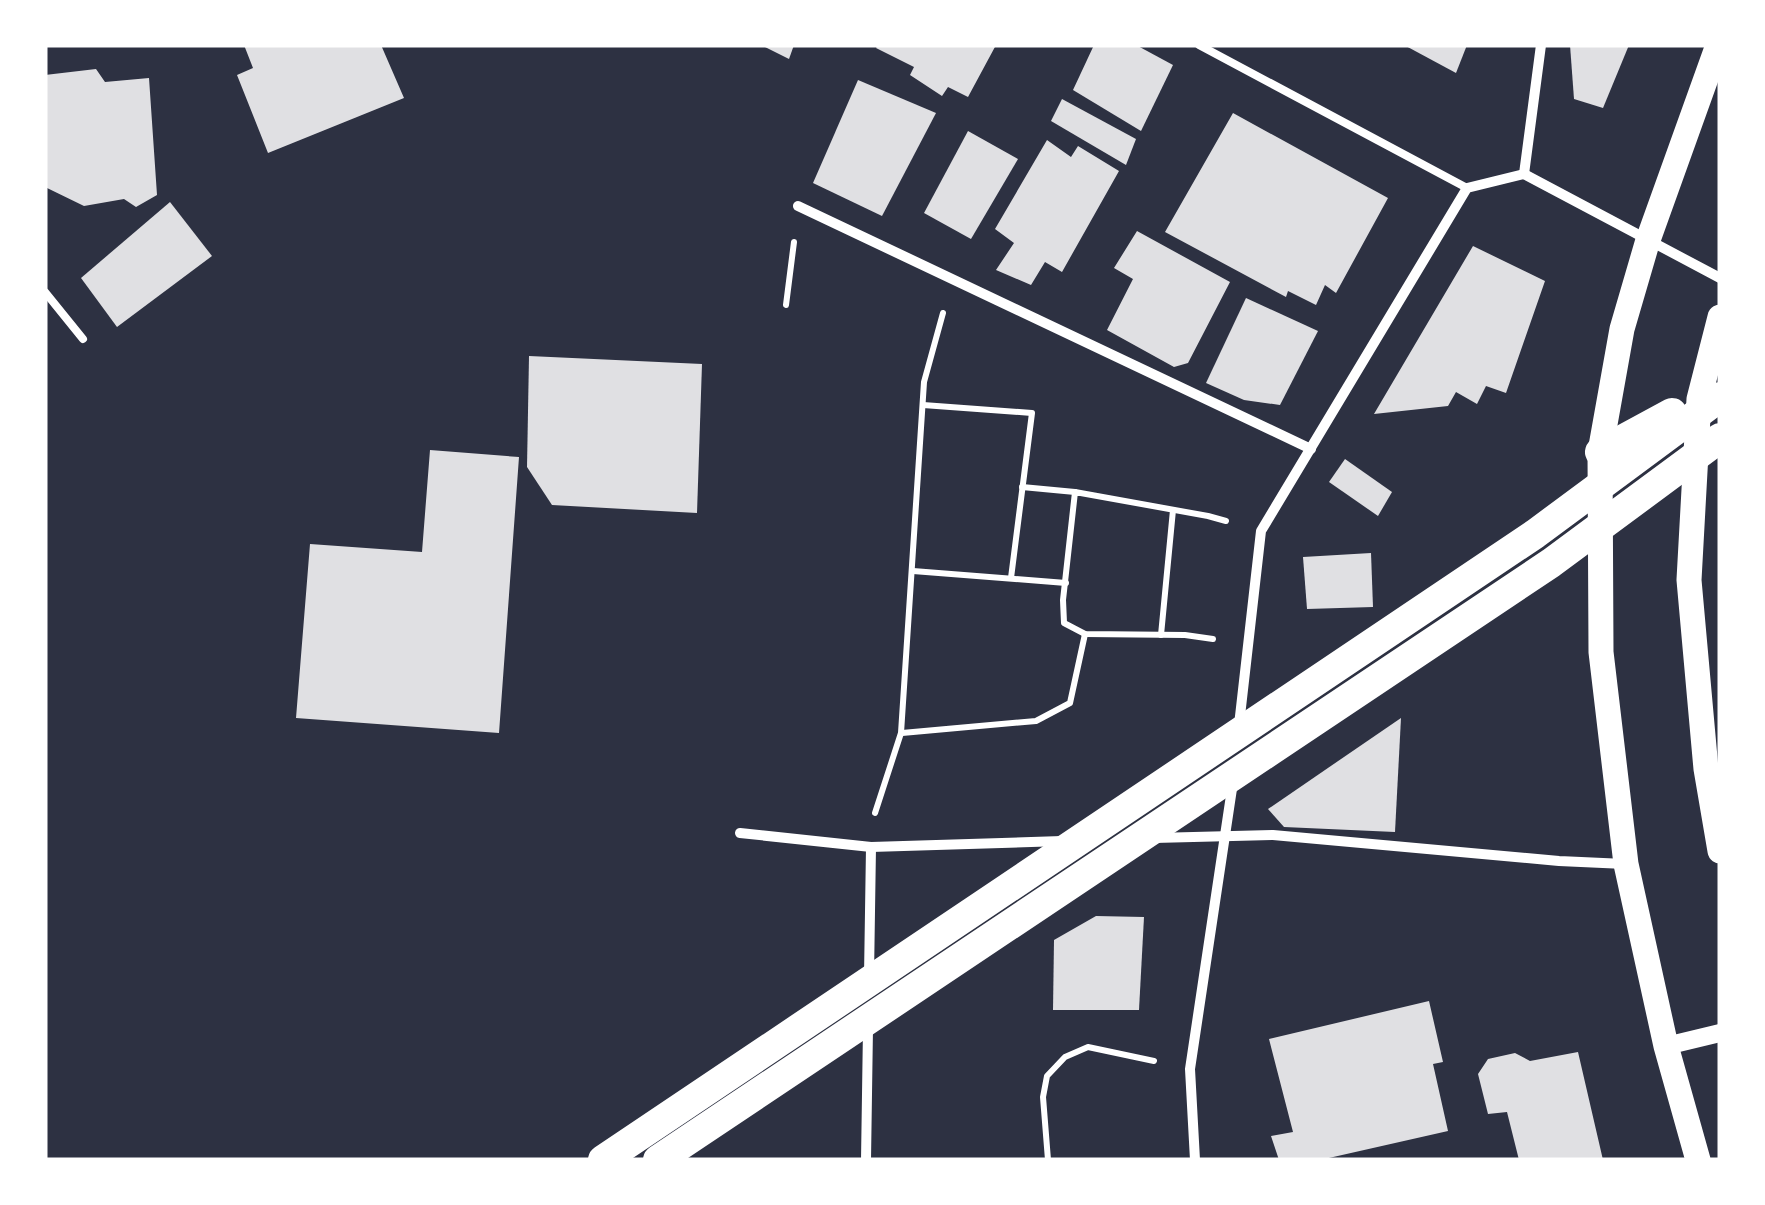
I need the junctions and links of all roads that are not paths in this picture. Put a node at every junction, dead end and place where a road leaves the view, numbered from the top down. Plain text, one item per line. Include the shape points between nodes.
1 (1199, 45) edge
2 (1542, 45) edge
3 (1718, 45) edge
4 (1524, 174) junction
5 (1467, 188) junction
6 (798, 206) road end
7 (1648, 240) junction
8 (1720, 278) edge
9 (45, 292) edge
10 (1720, 318) edge
11 (83, 339) dead end
12 (1713, 397) edge
13 (1720, 438) edge
14 (1311, 449) junction
15 (1600, 452) junction
16 (1713, 767) edge
17 (740, 833) dead end
18 (1223, 837) junction
19 (1118, 839) dead end
20 (1099, 840) dead end
21 (871, 847) junction
22 (1720, 851) edge
23 (1626, 864) junction
24 (1720, 1033) edge
25 (1666, 1046) junction
26 (603, 1160) edge
27 (658, 1160) edge
28 (866, 1160) edge
29 (1195, 1160) edge
30 (1698, 1160) edge

1 - 5 lane
2 - 4 street
3 - 7 main road
4 - 5 street
4 - 7 street
5 - 14 street
6 - 14 street
7 - 8 street
7 - 15 main road via 1622,328
9 - 11 lane
10 - 12 main road
12 - 15 highway
12 - 16 main road via 1688,580
12 - 26 highway via 1535,534
13 - 27 highway via 1550,563
14 - 18 street via 1261,532
15 - 23 main road via 1601,652
16 - 22 main road
17 - 21 street
18 - 19 street
18 - 23 street via 1273,835
18 - 29 street via 1190,1069
20 - 21 street
21 - 28 street
23 - 25 main road
24 - 25 street
25 - 30 main road

